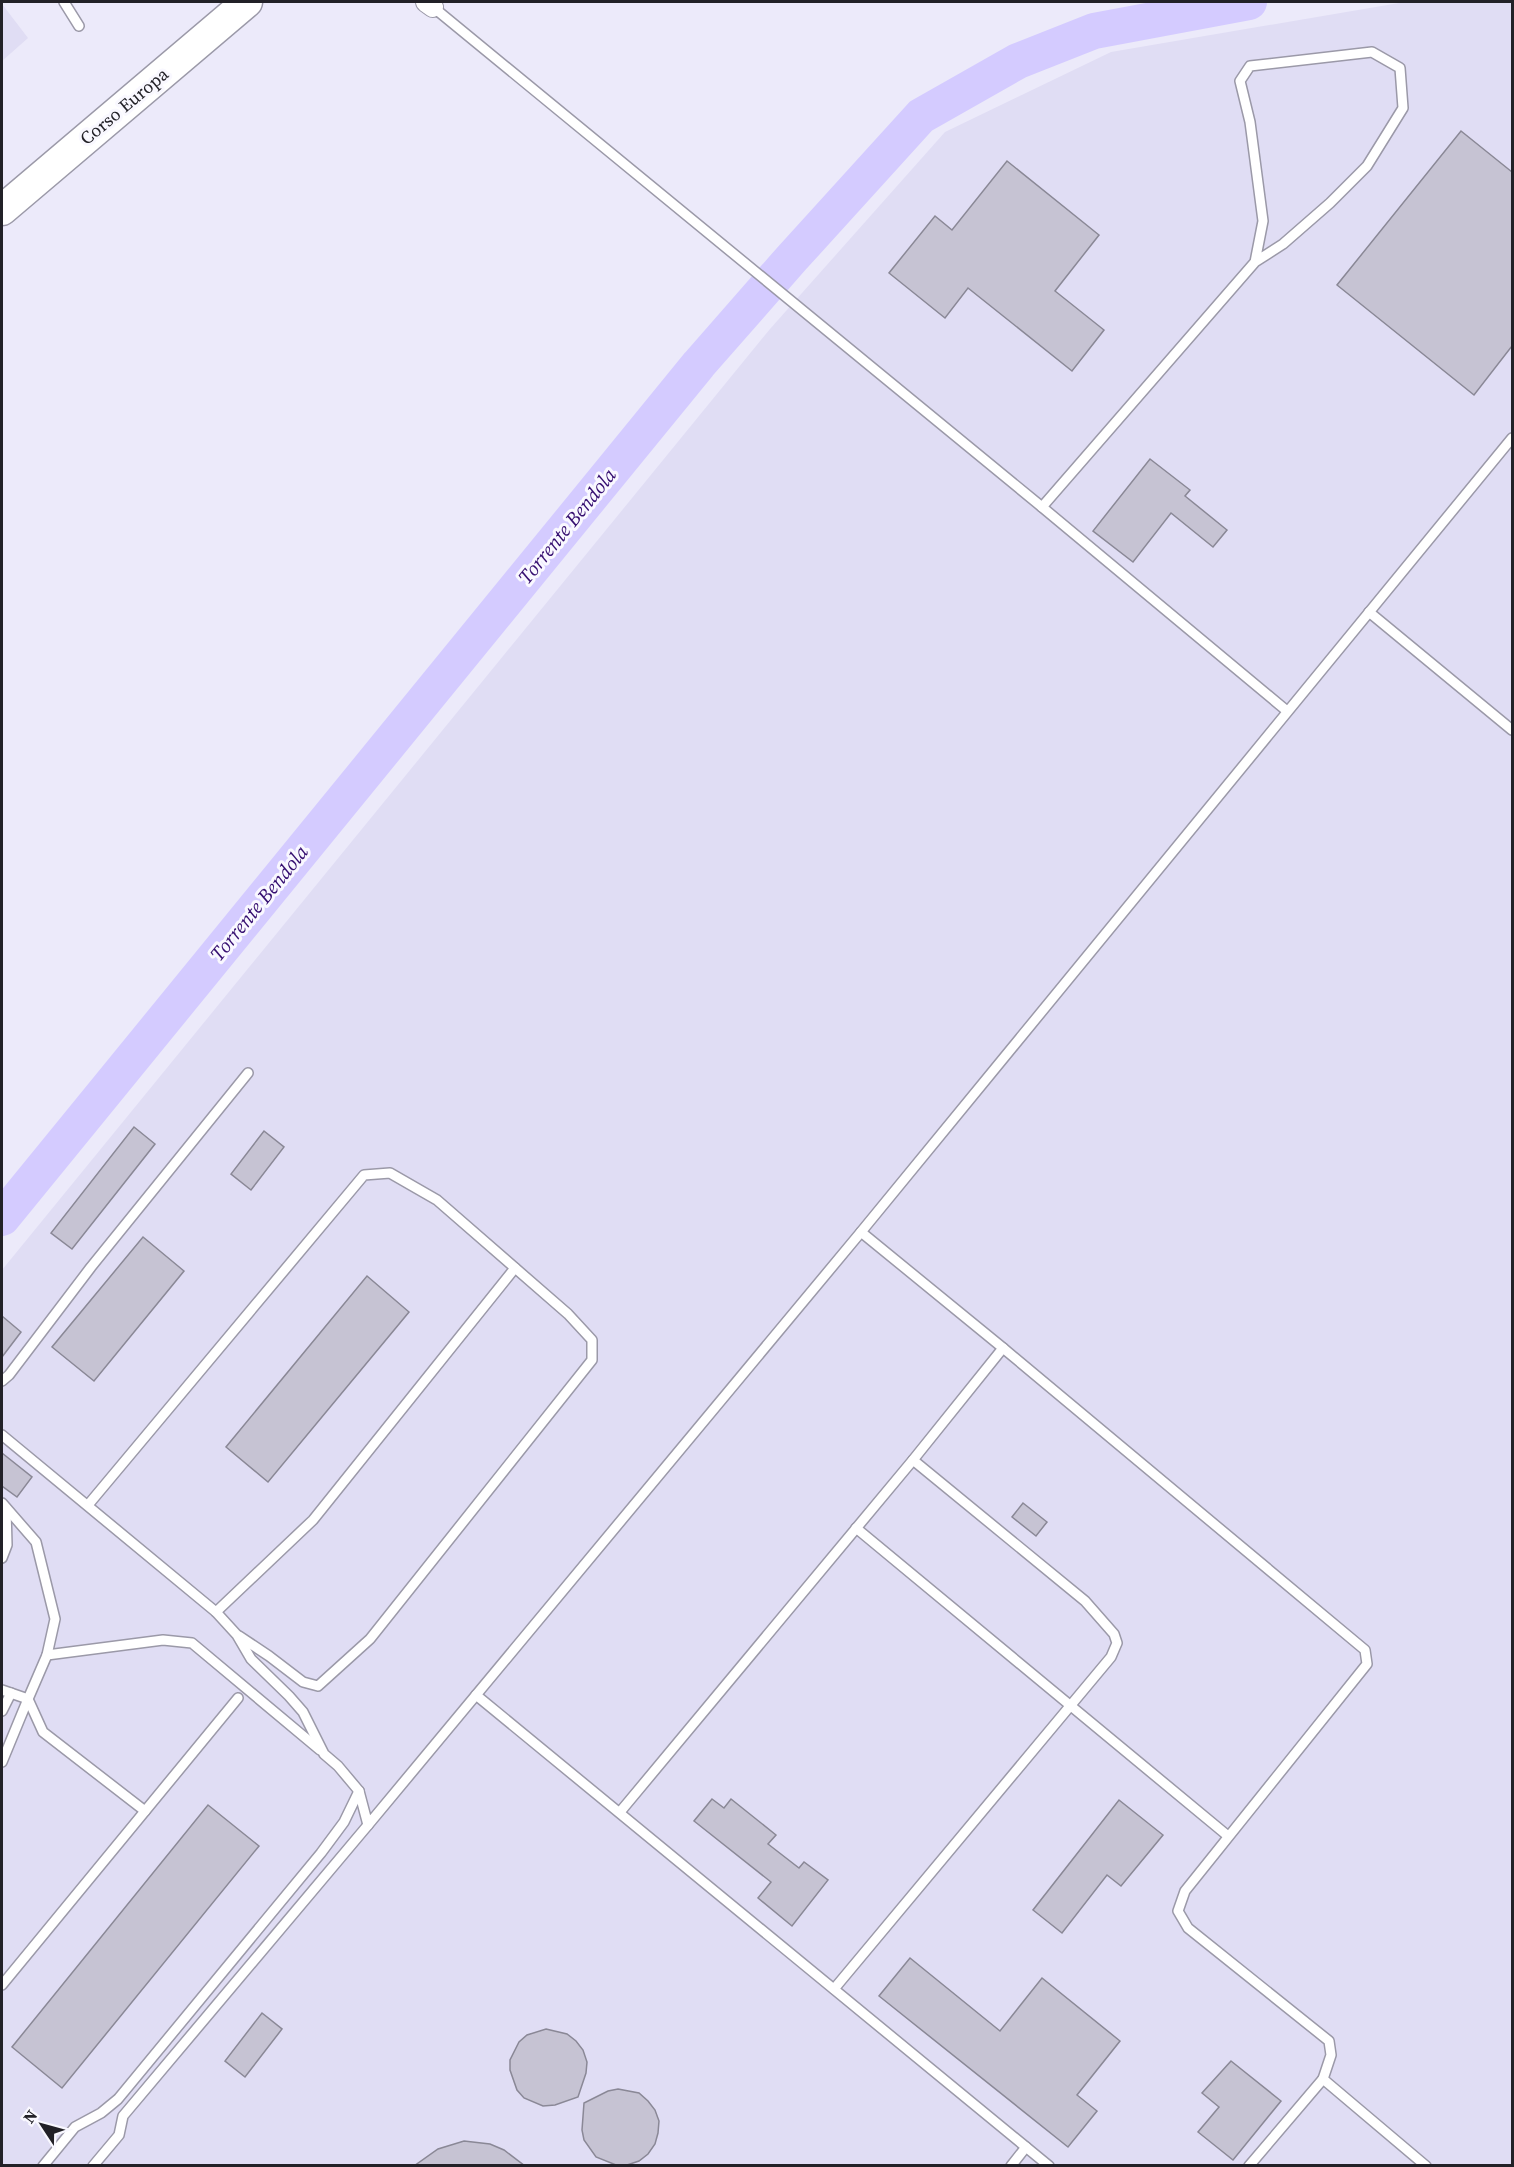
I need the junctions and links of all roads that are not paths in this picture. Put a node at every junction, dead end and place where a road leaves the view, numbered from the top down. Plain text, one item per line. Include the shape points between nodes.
1 (64, 2) edge
2 (247, 2) edge
3 (429, 4) edge
4 (79, 26) dead end
5 (2, 210) edge
6 (1255, 262) junction
7 (1512, 438) edge
8 (1042, 507) junction
9 (1369, 612) junction
10 (1287, 711) junction
11 (1512, 730) edge
12 (248, 1073) dead end
13 (861, 1232) junction
14 (515, 1268) junction
15 (1003, 1348) junction
16 (2, 1382) edge
17 (2, 1435) edge
18 (913, 1460) junction
19 (4, 1505) edge
20 (88, 1505) junction
21 (856, 1528) junction
22 (2, 1558) edge
23 (216, 1612) junction
24 (237, 1635) junction
25 (47, 1655) junction
26 (2, 1690) edge
27 (11, 1693) junction
28 (476, 1695) junction
29 (238, 1698) dead end
30 (28, 1699) junction
31 (1070, 1707) junction
32 (2, 1711) edge
33 (324, 1754) junction
34 (2, 1762) edge
35 (359, 1791) junction
36 (145, 1811) junction
37 (620, 1812) junction
38 (368, 1825) junction
39 (1228, 1836) junction
40 (2, 1984) edge
41 (834, 1989) junction
42 (1323, 2079) junction
43 (1026, 2147) junction
44 (43, 2166) edge
45 (93, 2166) edge
46 (1011, 2166) edge
47 (1049, 2166) edge
48 (1249, 2166) edge
49 (1426, 2166) edge

1 - 4 lane
2 - 5 main road, Corso Europa
3 - 8 lane
6 - 6 lane via 1330,203 1367,166 1403,108 1400,68 1372,52 1250,66 1240,81 1250,122 1263,221
6 - 8 lane
7 - 9 lane
8 - 10 lane
9 - 10 lane
9 - 11 lane
10 - 13 lane
12 - 16 lane
13 - 15 lane
13 - 28 lane
14 - 20 lane via 436,1200 390,1173 364,1175
14 - 23 lane via 313,1520
14 - 24 lane via 592,1340 592,1360 370,1639 318,1686 303,1682
15 - 18 lane
15 - 39 lane via 1365,1650 1367,1664
17 - 20 lane
18 - 21 lane
18 - 31 lane via 1085,1601 1114,1634 1117,1643 1111,1657
19 - 22 lane via 7,1545
19 - 25 lane via 36,1542 55,1619
20 - 23 lane
21 - 31 lane
21 - 37 lane
23 - 24 lane
24 - 33 lane via 251,1659 303,1712
25 - 30 lane
25 - 33 lane via 163,1640 192,1643
26 - 27 lane
27 - 30 lane
27 - 32 lane
28 - 37 lane
28 - 38 lane
29 - 36 lane
30 - 34 lane
30 - 36 lane via 43,1732
31 - 39 lane
31 - 41 lane
33 - 35 lane
35 - 38 lane
35 - 44 lane via 344,1822 321,1853 118,2099 101,2114 75,2127
36 - 40 lane
37 - 41 lane
38 - 45 lane via 123,2116 119,2135
39 - 42 lane via 1185,1890 1178,1911 1188,1928 1329,2041 1331,2055
41 - 43 lane
42 - 48 lane
42 - 49 lane
43 - 46 lane
43 - 47 lane

